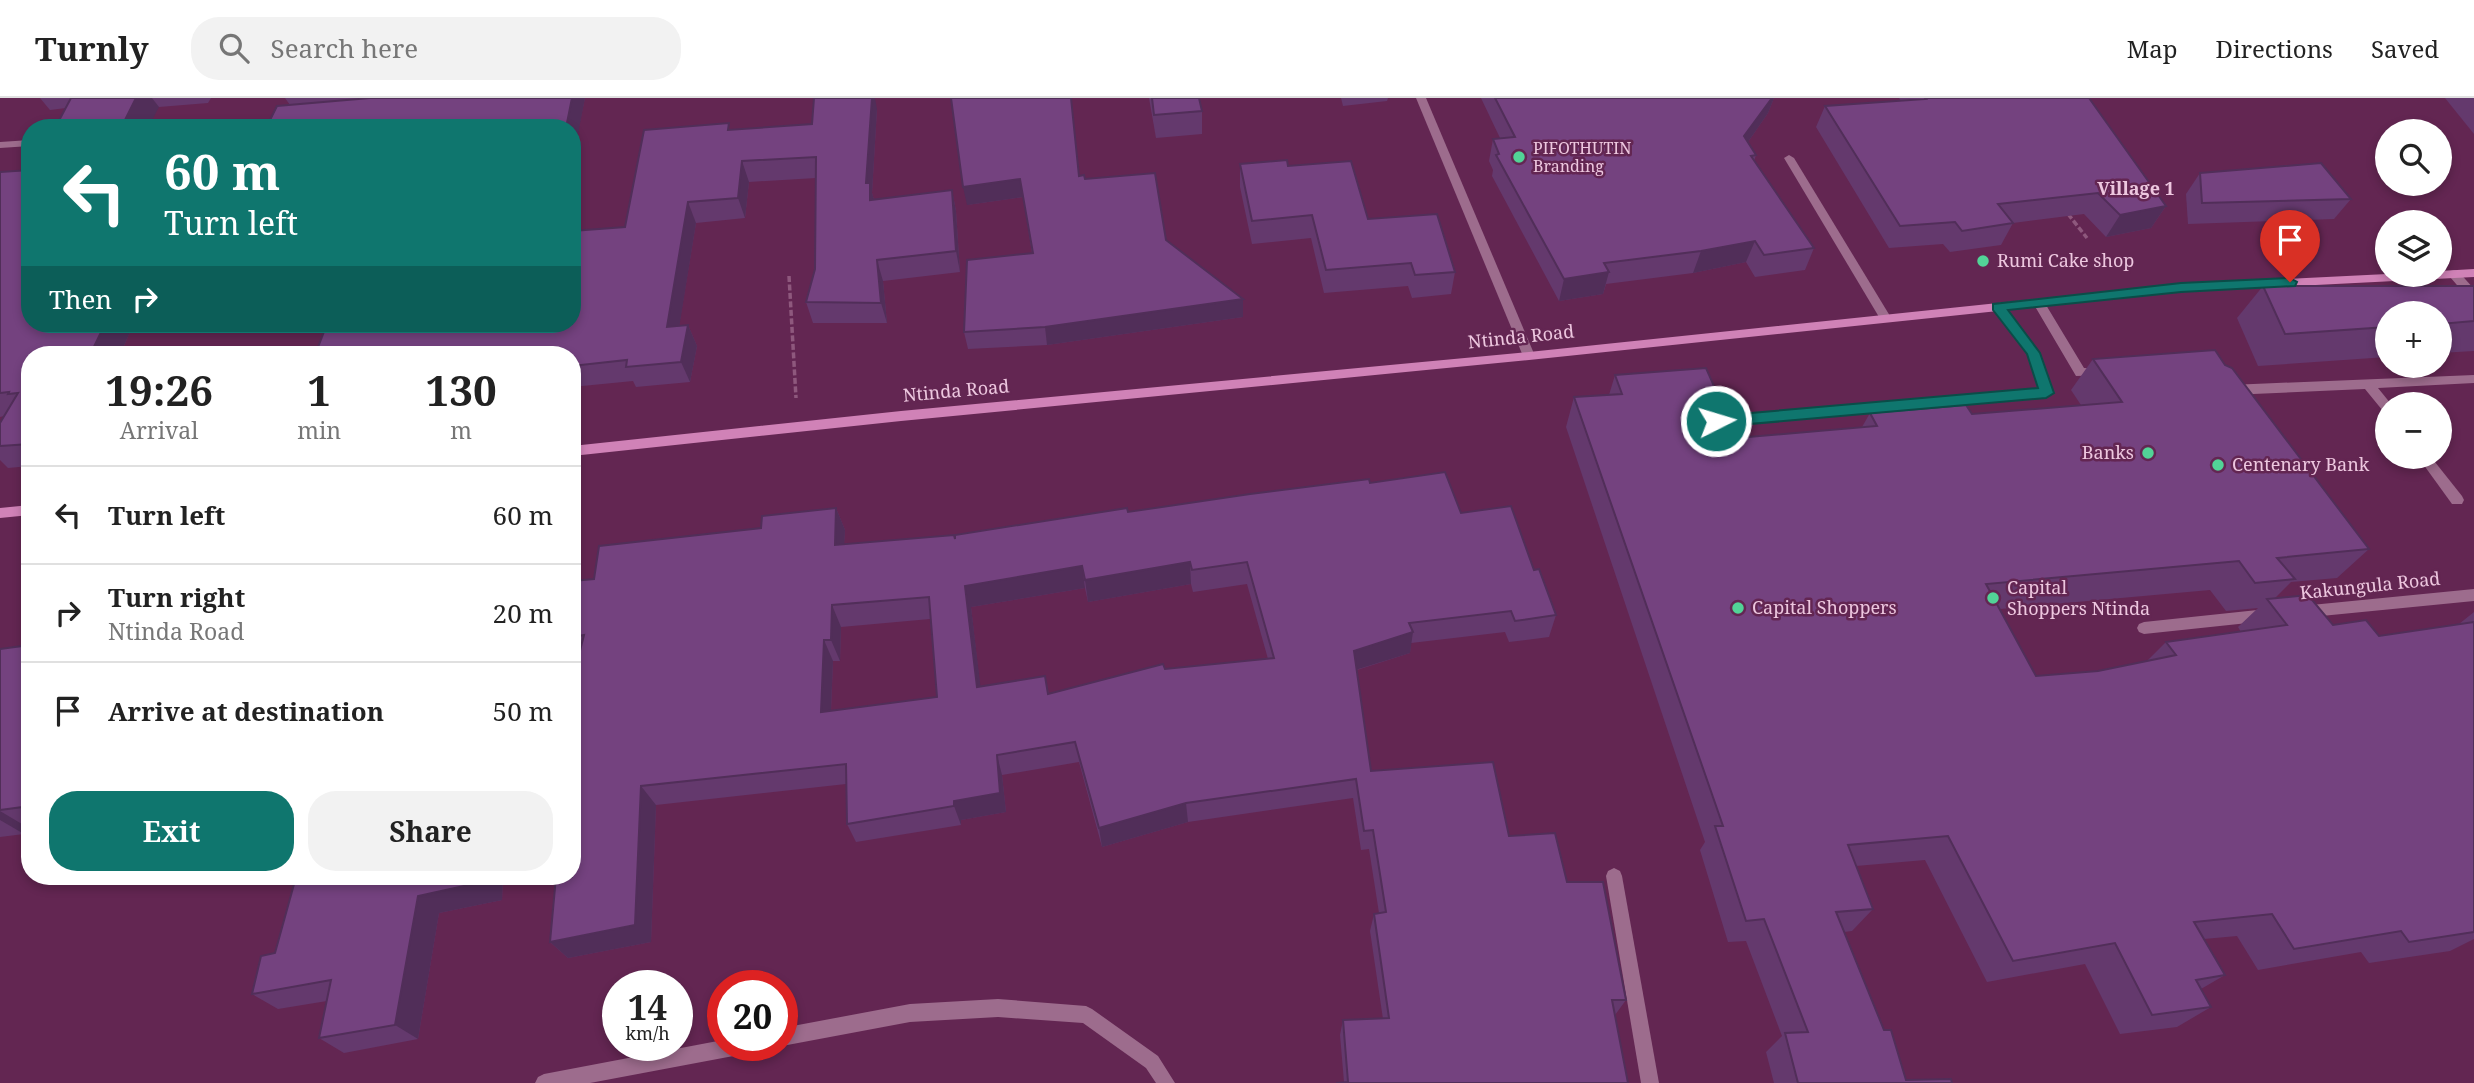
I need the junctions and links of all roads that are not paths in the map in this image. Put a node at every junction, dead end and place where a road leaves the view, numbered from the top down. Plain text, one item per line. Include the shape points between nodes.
1 (1421, 98) edge
2 (21, 144) edge
3 (0, 145) edge
4 (1789, 158) dead end
5 (2474, 273) edge
6 (2454, 274) junction
7 (2474, 297) edge
8 (2039, 303) junction
9 (1998, 307) junction
10 (1886, 318) junction
11 (1529, 356) junction
12 (2122, 371) edge
13 (2474, 379) edge
14 (2368, 384) junction
15 (2219, 390) edge
16 (2375, 393) edge
17 (1716, 421) edge
18 (581, 451) edge
19 (2433, 469) edge
20 (2457, 500) dead end
21 (21, 511) edge
22 (0, 513) edge
23 (2474, 595) edge
24 (2144, 628) dead end
25 (1614, 876) dead end
26 (798, 1034) edge
27 (707, 1052) edge
28 (544, 1083) edge
29 (1166, 1083) edge
30 (1650, 1083) edge

1 - 11 street
2 - 3 street
4 - 10 street
5 - 6 main road, Ntinda Road
6 - 7 street
6 - 8 main road, Ntinda Road via 2181,288
8 - 9 main road, Ntinda Road
8 - 12 street via 2080,373
9 - 10 main road, Ntinda Road
9 - 17 street via 2033,353 2046,393
10 - 11 main road, Ntinda Road
11 - 18 main road, Ntinda Road
13 - 14 street
14 - 15 street
14 - 16 street
19 - 20 street
21 - 22 main road
23 - 24 street, Kakungula Road
25 - 30 street
26 - 29 street via 910,1013 998,1008 1086,1015 1152,1062
27 - 28 street

